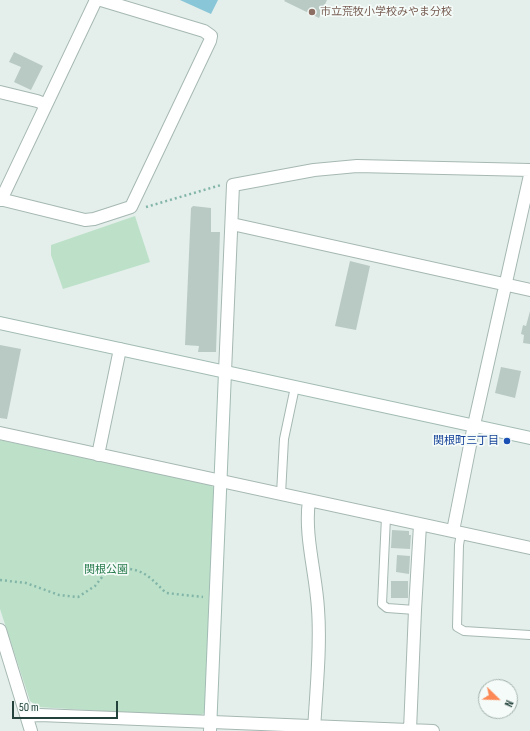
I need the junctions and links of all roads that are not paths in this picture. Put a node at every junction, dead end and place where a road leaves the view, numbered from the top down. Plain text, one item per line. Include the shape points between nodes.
1 (96, 0) edge
2 (101, 0) edge
3 (0, 92) edge
4 (45, 104) junction
5 (530, 170) edge
6 (530, 176) edge
7 (0, 200) edge
8 (232, 224) junction
9 (506, 284) junction
10 (530, 290) edge
11 (0, 323) edge
12 (120, 349) junction
13 (225, 372) junction
14 (295, 387) junction
15 (474, 425) junction
16 (0, 433) edge
17 (530, 438) edge
18 (98, 454) junction
19 (220, 481) junction
20 (281, 494) junction
21 (309, 500) junction
22 (386, 517) junction
23 (420, 525) junction
24 (457, 532) junction
25 (530, 548) edge
26 (415, 610) junction
27 (0, 630) edge
28 (530, 635) edge
29 (27, 716) junction
30 (210, 727) edge
31 (314, 729) edge
32 (410, 730) edge
33 (31, 731) edge
34 (433, 731) edge

1 - 4 street
2 - 7 street via 204,31 211,36 131,207 85,220
3 - 4 street
4 - 7 street
5 - 8 street via 357,166 314,170 233,185
6 - 9 street
8 - 9 street
8 - 13 street
9 - 10 street
9 - 15 street
11 - 12 street
12 - 13 street
12 - 18 street
13 - 14 street
13 - 19 street
14 - 15 street
14 - 20 lane via 284,439
15 - 17 street
15 - 24 street
16 - 18 street
18 - 19 street
19 - 20 street
19 - 30 street
20 - 21 street
21 - 22 street
21 - 31 street via 307,512 319,621
22 - 23 street
22 - 26 lane via 382,604 387,608
23 - 24 street
23 - 26 street
24 - 25 street
24 - 28 lane via 457,627 464,631
26 - 32 street
27 - 29 street
29 - 30 street
29 - 33 street
30 - 31 street
31 - 32 street
32 - 34 street

